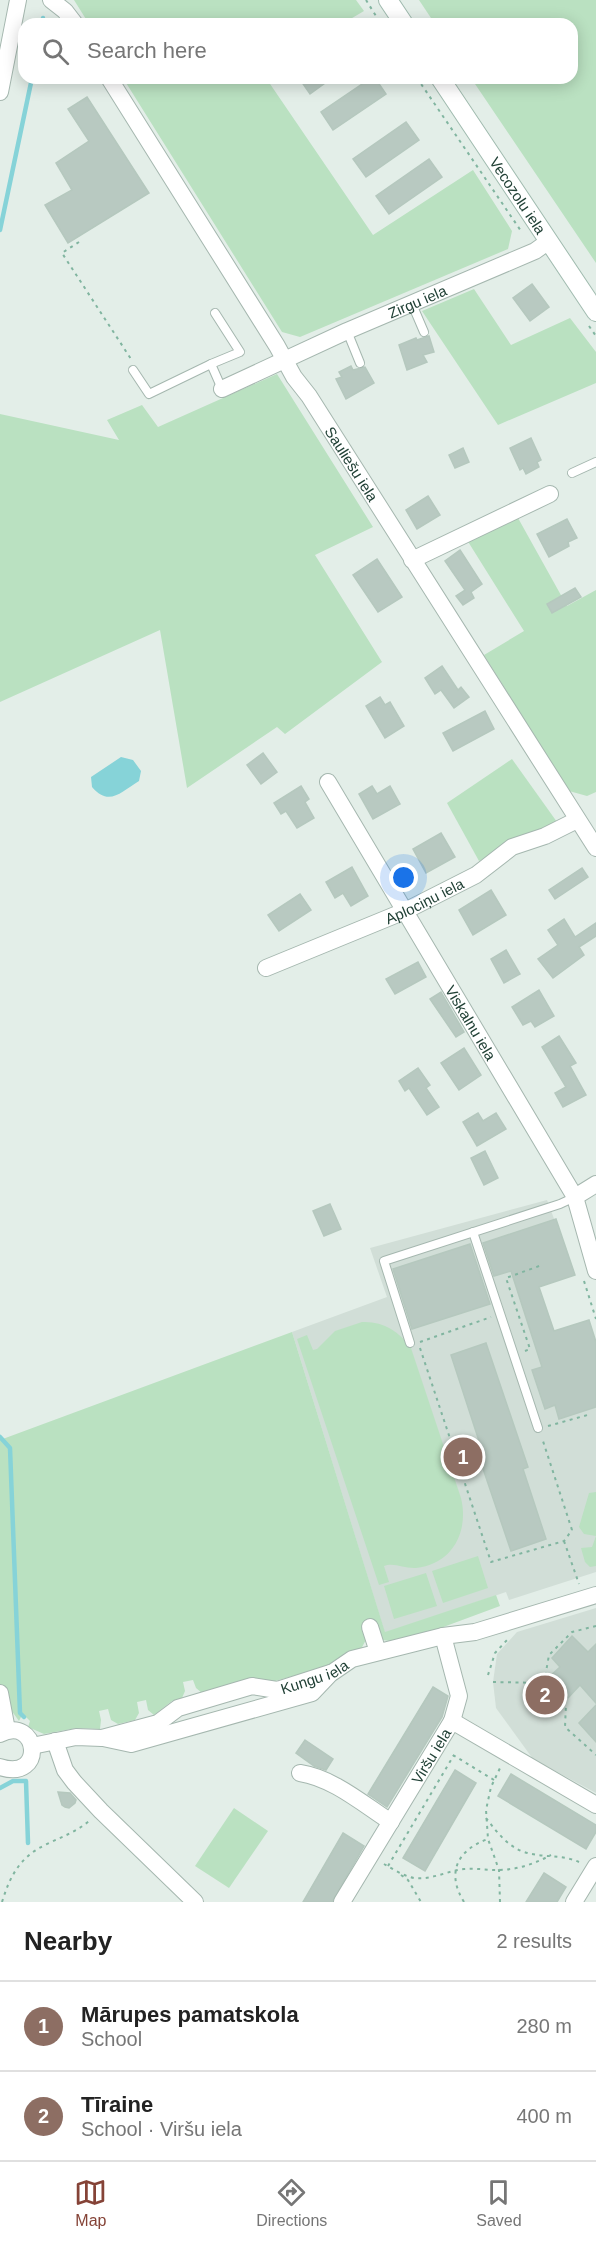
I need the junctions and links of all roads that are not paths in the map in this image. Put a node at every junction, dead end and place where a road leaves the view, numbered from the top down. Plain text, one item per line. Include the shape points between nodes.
1 (18, 0) edge
2 (51, 0) edge
3 (387, 0) edge
4 (70, 18) edge
5 (400, 18) edge
6 (114, 84) edge
7 (445, 84) edge
8 (0, 92) edge
9 (549, 241) junction
10 (412, 304) junction
11 (596, 312) edge
12 (215, 314) dead end
13 (347, 331) junction
14 (424, 332) dead end
15 (285, 361) junction
16 (360, 363) dead end
17 (211, 364) junction
18 (133, 370) road end
19 (222, 389) joint
20 (596, 462) edge
21 (572, 473) dead end
22 (550, 494) dead end
23 (412, 560) junction
24 (328, 782) dead end
25 (577, 820) junction
26 (596, 848) edge
27 (405, 911) junction
28 (266, 968) dead end
29 (596, 1185) edge
30 (575, 1197) junction
31 (473, 1232) junction
32 (595, 1266) edge
33 (410, 1343) dead end
34 (538, 1428) road end
35 (596, 1595) edge
36 (370, 1627) dead end
37 (443, 1636) junction
38 (378, 1652) junction
39 (0, 1693) edge
40 (452, 1721) junction
41 (4, 1732) edge
42 (55, 1741) junction
43 (32, 1746) junction
44 (0, 1767) edge
45 (300, 1773) dead end
46 (596, 1805) edge
47 (391, 1822) junction
48 (595, 1868) edge
49 (349, 1899) edge
50 (195, 1902) edge
51 (574, 1902) edge

1 - 8 street
2 - 4 street
3 - 5 street
6 - 15 street, Sauliešu iela
7 - 9 street, Vecozolu iela
9 - 10 street, Zirgu iela via 535,251
9 - 11 street, Vecozolu iela
10 - 13 street, Zirgu iela
10 - 14 lane
12 - 17 lane via 240,352
13 - 15 street, Zirgu iela
13 - 16 lane
15 - 19 street, Zirgu iela
15 - 23 street, Sauliešu iela
17 - 18 lane via 148,394
17 - 19 lane
20 - 21 lane
22 - 23 street
23 - 25 street, Sauliešu iela
24 - 27 street, Viskalnu iela
25 - 26 street, Sauliešu iela
25 - 27 street, Aplociņu iela via 512,847 476,874
27 - 28 street, Aplociņu iela
27 - 30 street, Viskalnu iela
29 - 30 street
30 - 31 lane
30 - 32 street, Viskalnu iela
31 - 33 lane via 384,1261
31 - 34 lane
35 - 37 street, Kungu iela via 475,1632
36 - 38 street
37 - 38 street, Kungu iela
37 - 40 street via 459,1696
38 - 42 street, Kungu iela via 277,1690 252,1686 178,1708 158,1723 102,1738
39 - 41 street
40 - 46 street, Viršu iela
40 - 47 street, Viršu iela
41 - 43 street via 23,1732
42 - 43 street, Kungu iela
42 - 50 street via 65,1770 101,1811
43 - 44 street via 28,1764 20,1769
45 - 47 street via 325,1780
47 - 49 street, Viršu iela
48 - 51 street

